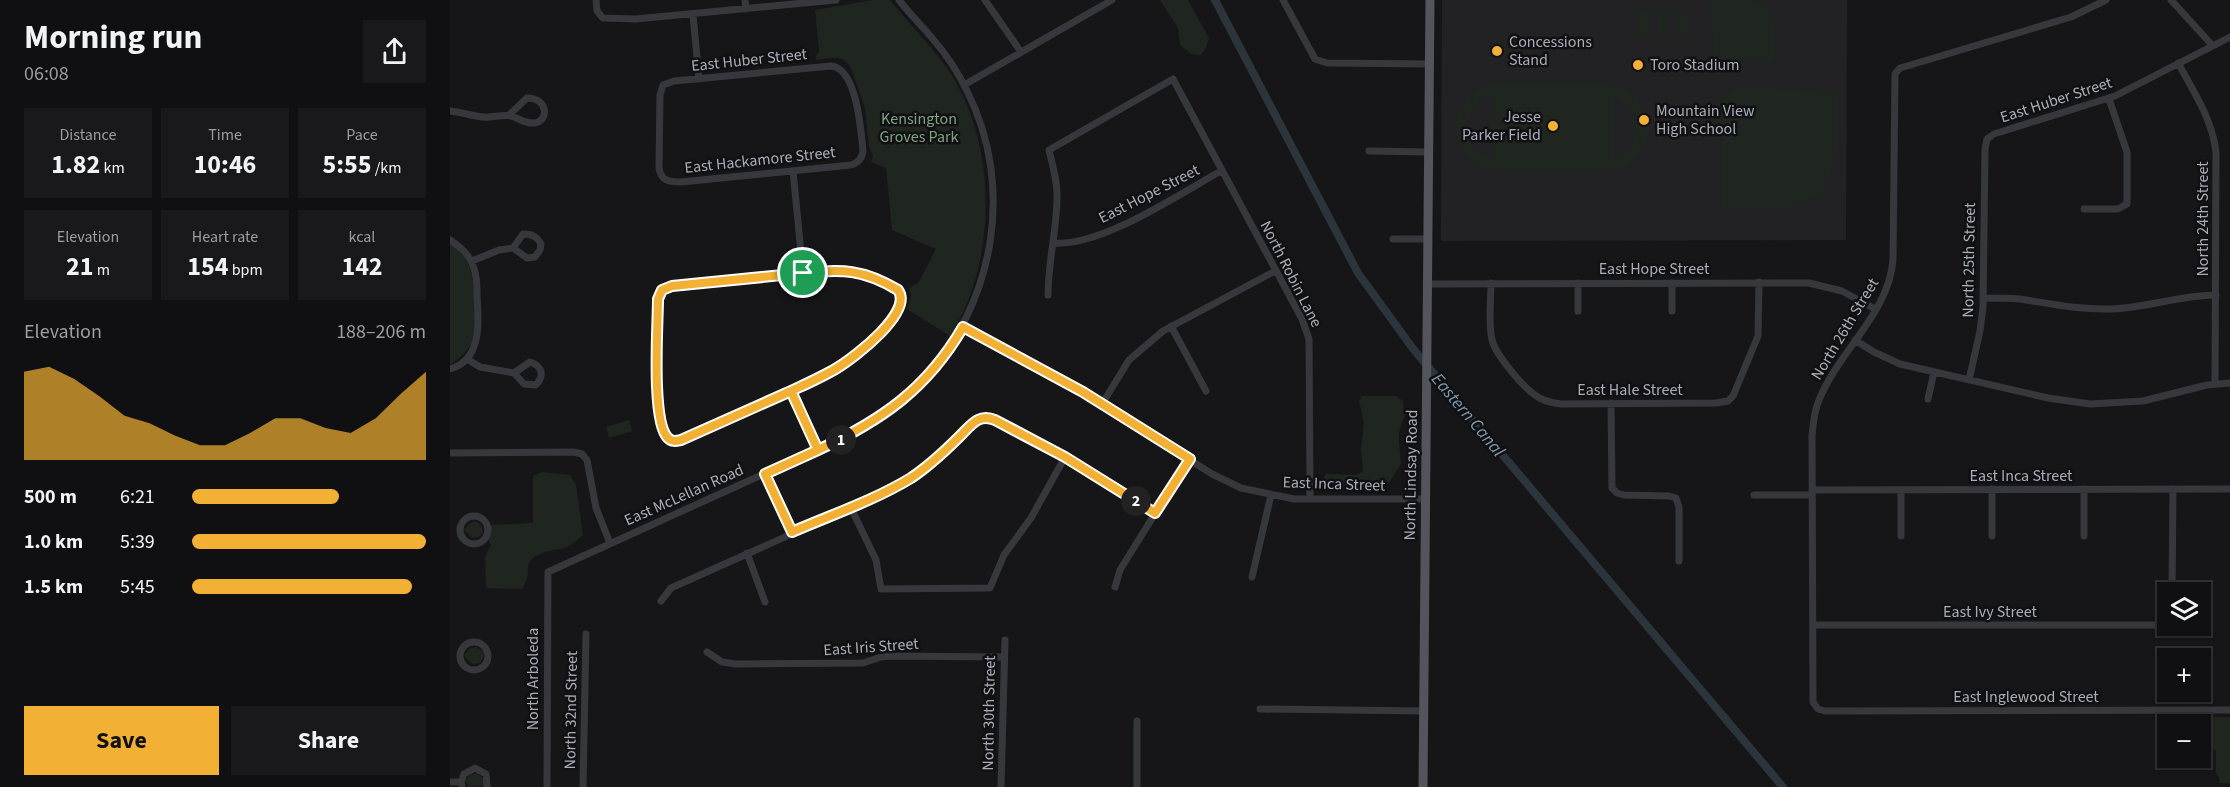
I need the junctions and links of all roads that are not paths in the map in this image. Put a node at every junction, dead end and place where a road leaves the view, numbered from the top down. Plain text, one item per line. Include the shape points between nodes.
1 (596, 0) edge
2 (745, 0) edge
3 (836, 0) edge
4 (899, 0) edge
5 (985, 0) edge
6 (1112, 0) edge
7 (1283, 0) edge
8 (1430, 0) edge
9 (2106, 0) edge
10 (2171, 0) edge
11 (746, 9) junction
12 (693, 15) junction
13 (2230, 37) edge
14 (2212, 45) junction
15 (1021, 52) junction
16 (2178, 63) junction
17 (1429, 64) junction
18 (699, 79) junction
19 (964, 85) junction
20 (2109, 99) junction
21 (450, 111) edge
22 (509, 115) junction
23 (1987, 139) joint
24 (1369, 151) dead end
25 (1428, 152) junction
26 (859, 161) joint
27 (792, 171) junction
28 (1221, 171) junction
29 (663, 179) joint
30 (2084, 209) dead end
31 (1393, 239) dead end
32 (1428, 239) junction
33 (450, 240) edge
34 (1054, 243) junction
35 (513, 248) dead end
36 (472, 261) junction
37 (1275, 271) junction
38 (803, 273) junction
39 (1759, 282) junction
40 (1491, 283) junction
41 (1578, 283) junction
42 (1672, 283) junction
43 (1427, 284) junction
44 (1048, 295) dead end
45 (2216, 295) junction
46 (1983, 298) junction
47 (1875, 309) junction
48 (1578, 311) dead end
49 (1672, 311) dead end
50 (963, 327) junction
51 (1171, 327) junction
52 (1855, 340) junction
53 (467, 359) junction
54 (450, 369) edge
55 (514, 372) dead end
56 (1934, 372) junction
57 (1969, 380) junction
58 (2230, 383) edge
59 (2215, 384) junction
60 (791, 391) junction
61 (1206, 391) dead end
62 (1928, 399) dead end
63 (1102, 404) junction
64 (1611, 404) junction
65 (818, 450) junction
66 (450, 453) edge
67 (1065, 457) junction
68 (1190, 459) junction
69 (765, 474) junction
70 (1992, 489) junction
71 (2084, 489) junction
72 (2173, 489) junction
73 (2230, 489) edge
74 (1901, 490) junction
75 (1812, 493) junction
76 (1271, 495) junction
77 (1754, 495) dead end
78 (1310, 499) junction
79 (1426, 499) junction
80 (850, 506) junction
81 (1155, 513) junction
82 (450, 530) edge
83 (459, 530) junction
84 (792, 532) junction
85 (1901, 536) dead end
86 (1992, 536) dead end
87 (2084, 536) dead end
88 (610, 543) junction
89 (747, 553) junction
90 (1679, 561) dead end
91 (548, 572) joint
92 (1252, 577) dead end
93 (2172, 582) edge
94 (1115, 587) dead end
95 (661, 600) dead end
96 (765, 602) dead end
97 (1813, 625) junction
98 (2157, 625) edge
99 (586, 634) dead end
100 (1005, 640) dead end
101 (707, 652) dead end
102 (450, 656) edge
103 (460, 656) junction
104 (1003, 657) junction
105 (1260, 709) dead end
106 (1818, 709) junction
107 (2230, 710) edge
108 (1424, 711) junction
109 (1818, 720) dead end
110 (1137, 721) dead end
111 (450, 782) edge
112 (462, 785) edge
113 (488, 787) edge
114 (547, 787) edge
115 (583, 787) edge
116 (1001, 787) edge
117 (1137, 787) edge
118 (1423, 787) edge

1 - 12 street via 600,16 609,19
2 - 11 street
3 - 11 street
4 - 19 street, East McLellan Road via 938,45
5 - 15 street
6 - 15 street
7 - 17 street via 1315,60
8 - 17 main road, North Lindsay Road
9 - 47 street, North 26th Street via 2071,17 1897,71 1893,266 1888,286
10 - 14 street
11 - 12 street
12 - 18 street
13 - 14 street, East Huber Street
14 - 16 street, East Huber Street
15 - 19 street
16 - 20 street, East Huber Street
16 - 45 street, North 24th Street via 2203,108 2215,142
17 - 25 main road, North Lindsay Road
18 - 26 street, East Huber Street via 838,66 857,104 862,151
18 - 29 street, East Huber Street via 670,82 660,91 659,168
19 - 50 street, East McLellan Road via 988,150 994,207 982,280
20 - 23 street, East Huber Street
20 - 30 street via 2127,152 2127,204 2118,209
21 - 22 street via 483,117
22 - 22 street via 531,124 543,117 545,109 541,102 527,99
23 - 46 street, North 25th Street
24 - 25 street
25 - 32 main road, North Lindsay Road
26 - 27 street, East Hackamore Street
27 - 29 street, East Hackamore Street via 689,182
27 - 38 street
28 - 34 street, East Hope Street via 1114,230
28 - 34 street, North Robin Lane via 1173,79 1049,150 1057,199
28 - 37 street, North Robin Lane
31 - 32 street
32 - 43 main road, North Lindsay Road
33 - 36 street
34 - 44 street
35 - 36 street
36 - 53 street via 479,330
37 - 51 street
37 - 78 street, North Robin Lane via 1309,339
38 - 60 street via 855,271 898,290 900,306 861,350 837,368
38 - 60 street via 672,286 662,290 658,299 657,389 664,432 671,440 681,440
39 - 42 street, East Hope Street
39 - 47 street, East Hope Street via 1826,285
39 - 64 street, East Hale Street via 1758,336 1728,401
40 - 41 street, East Hope Street
40 - 43 street, East Hope Street
40 - 64 street, East Hale Street via 1492,340 1500,356 1530,391 1554,403
41 - 42 street, East Hope Street
41 - 48 street
42 - 49 street
43 - 79 main road, North Lindsay Road
45 - 46 street via 2097,310
45 - 59 street, North 24th Street
46 - 57 street, North 25th Street
47 - 52 street, North 26th Street
50 - 63 street, East Inca Street
50 - 65 street, East McLellan Road via 933,370 905,399 856,432
51 - 61 street
51 - 63 street via 1129,360
52 - 56 street via 1891,360
52 - 75 street, North 26th Street via 1817,404 1812,436
53 - 54 street
53 - 55 street via 480,367
56 - 57 street
56 - 62 street
57 - 59 street via 2059,400 2100,404 2151,400
58 - 59 street
60 - 65 street
63 - 68 street, East Inca Street
64 - 90 street via 1612,488 1624,495 1676,498
65 - 69 street, East McLellan Road
66 - 88 street via 573,452 585,456 596,508
67 - 80 street via 982,417 911,478
67 - 80 street via 1031,519 1004,555 990,588 881,590 876,560
67 - 81 street
68 - 76 street, East Inca Street via 1228,482
68 - 81 street
69 - 84 street
69 - 88 street, East McLellan Road
70 - 71 street, East Inca Street
70 - 74 street, East Inca Street
70 - 86 street
71 - 72 street, East Inca Street
71 - 87 street
72 - 73 street, East Inca Street
72 - 93 street
74 - 75 street, East Inca Street
74 - 85 street
75 - 77 street, East Inca Street
75 - 97 street, North 26th Street
76 - 78 street, East Inca Street
76 - 92 street
78 - 79 street, East Inca Street
79 - 108 main road, North Lindsay Road
80 - 84 street
81 - 94 street via 1120,570
82 - 83 street
83 - 83 street via 471,544 480,542 488,532 486,523 476,516 462,521
84 - 89 street
88 - 91 street, East McLellan Road
89 - 95 street via 671,588
89 - 96 street
91 - 114 street, North Arboleda
97 - 98 street, East Ivy Street
97 - 106 street, North 26th Street via 1813,699
99 - 115 street, North 32nd Street
100 - 104 street, North 30th Street
101 - 104 street, East Iris Street via 722,662 736,664 862,663 891,656
102 - 103 street
103 - 103 street via 466,667 475,670 486,663 488,654 484,646 471,642
104 - 116 street, North 30th Street
105 - 108 street
106 - 107 street, East Inglewood Street
106 - 109 street
108 - 118 main road, North Lindsay Road
110 - 117 street
111 - 112 street
112 - 113 street via 464,774 475,768 486,774

